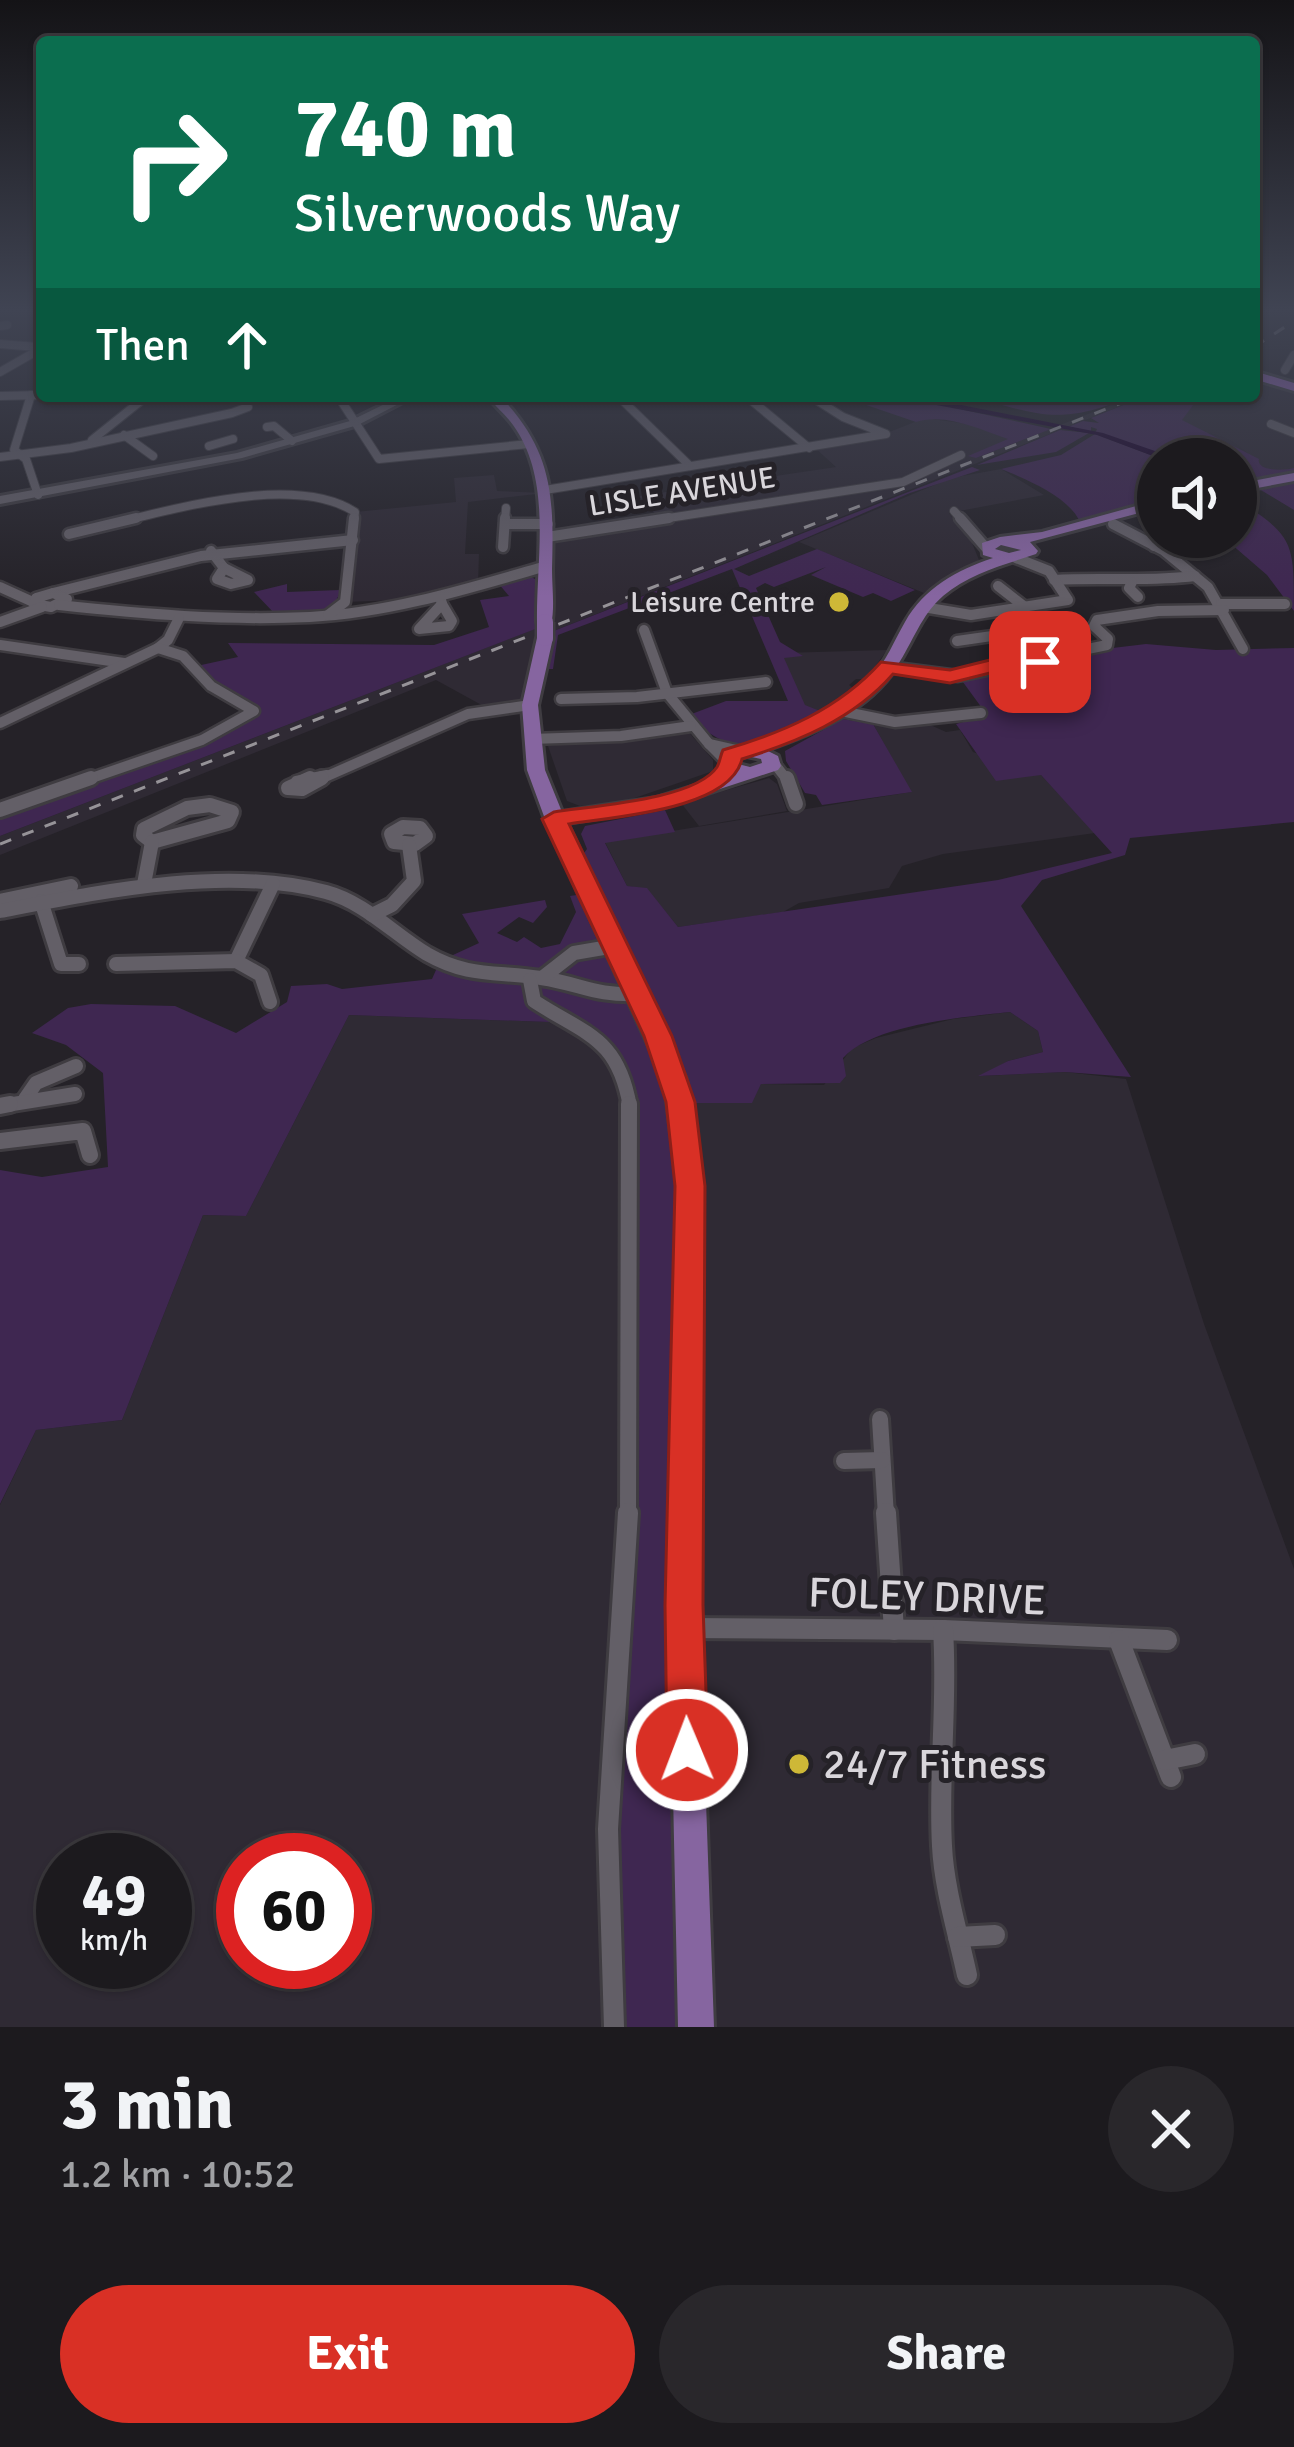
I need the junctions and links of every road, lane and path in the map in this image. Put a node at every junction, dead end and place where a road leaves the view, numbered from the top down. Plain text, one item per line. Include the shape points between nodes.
1 (32, 407) edge
2 (132, 407) edge
3 (246, 407) edge
4 (344, 407) edge
5 (387, 407) edge
6 (501, 407) edge
7 (628, 407) edge
8 (759, 407) edge
9 (827, 407) edge
10 (354, 423) junction
11 (1270, 424) dead end
12 (273, 426) dead end
13 (1294, 433) edge
14 (124, 435) junction
15 (233, 439) dead end
16 (292, 441) junction
17 (88, 443) junction
18 (529, 444) junction
19 (808, 448) junction
20 (148, 449) dead end
21 (21, 455) junction
22 (961, 455) dead end
23 (238, 456) junction
24 (0, 457) edge
25 (690, 466) junction
26 (1294, 477) edge
27 (1257, 484) edge
28 (545, 490) junction
29 (38, 495) junction
30 (0, 500) edge
31 (506, 508) dead end
32 (1137, 510) edge
33 (953, 511) dead end
34 (505, 524) junction
35 (1100, 527) dead end
36 (548, 531) junction
37 (69, 534) dead end
38 (1137, 535) edge
39 (353, 540) junction
40 (503, 547) dead end
41 (985, 550) junction
42 (211, 551) junction
43 (1020, 552) junction
44 (1170, 558) edge
45 (224, 568) dead end
46 (546, 570) junction
47 (1195, 576) junction
48 (1054, 580) junction
49 (1132, 582) junction
50 (0, 587) edge
51 (1007, 587) dead end
52 (1138, 597) dead end
53 (425, 599) junction
54 (50, 602) junction
55 (345, 602) junction
56 (1284, 604) dead end
57 (923, 607) junction
58 (1025, 607) junction
59 (1222, 607) junction
60 (990, 612) junction
61 (328, 615) junction
62 (178, 618) junction
63 (0, 622) edge
64 (1048, 628) dead end
65 (1008, 633) junction
66 (994, 636) junction
67 (629, 640) dead end
68 (957, 640) dead end
69 (0, 645) edge
70 (158, 648) junction
71 (1243, 649) dead end
72 (129, 663) junction
73 (1012, 663) junction
74 (888, 667) junction
75 (766, 682) dead end
76 (667, 694) junction
77 (562, 699) dead end
78 (530, 705) junction
79 (836, 710) junction
80 (981, 713) dead end
81 (941, 718) junction
82 (0, 724) edge
83 (691, 726) junction
84 (951, 729) dead end
85 (787, 738) junction
86 (531, 739) junction
87 (736, 758) junction
88 (765, 766) junction
89 (327, 775) dead end
90 (707, 786) junction
91 (796, 804) dead end
92 (0, 810) edge
93 (559, 830) junction
94 (152, 842) junction
95 (410, 845) dead end
96 (144, 884) junction
97 (273, 884) junction
98 (94, 891) junction
99 (0, 901) edge
100 (40, 901) junction
101 (0, 911) edge
102 (372, 914) junction
103 (615, 946) junction
104 (236, 961) junction
105 (561, 963) junction
106 (79, 964) dead end
107 (116, 964) dead end
108 (536, 979) junction
109 (572, 987) junction
110 (639, 994) junction
111 (270, 1002) dead end
112 (76, 1066) dead end
113 (75, 1094) dead end
114 (25, 1099) junction
115 (0, 1106) edge
116 (0, 1141) edge
117 (90, 1155) dead end
118 (880, 1419) dead end
119 (882, 1460) junction
120 (844, 1461) dead end
121 (685, 1628) junction
122 (894, 1630) junction
123 (943, 1630) junction
124 (1119, 1640) junction
125 (1166, 1640) dead end
126 (1195, 1754) dead end
127 (995, 1935) dead end
128 (958, 1937) junction
129 (967, 1975) dead end
130 (614, 2027) edge
131 (696, 2027) edge

1 - 21 street via 14,450
2 - 17 street
3 - 14 street
4 - 10 street
5 - 10 main road
6 - 18 main road
7 - 25 street
8 - 19 street
9 - 19 street via 886,434
10 - 16 main road
10 - 18 street via 379,459
11 - 13 street
12 - 16 street
14 - 17 street
14 - 20 street
15 - 23 street via 213,445
16 - 23 main road
17 - 21 street
18 - 28 main road
19 - 25 street
21 - 24 street
21 - 29 street
22 - 36 street, LISLE AVENUE via 903,482
23 - 29 main road
25 - 28 street
26 - 27 main road
28 - 36 main road
29 - 30 main road
31 - 34 street
32 - 43 main road via 1043,536
33 - 41 street
34 - 36 street, LISLE AVENUE
34 - 40 street
35 - 38 street via 1119,523
36 - 46 main road
37 - 39 street via 212,504 315,494 352,507
39 - 42 street
39 - 55 street
41 - 43 main road
41 - 43 street
41 - 57 main road
42 - 45 street
42 - 54 street via 79,586
43 - 48 street
44 - 47 street
46 - 53 street
46 - 78 main road via 545,630
47 - 49 street
47 - 59 street
48 - 49 street
48 - 58 street via 1068,600
49 - 52 street
50 - 54 street
51 - 58 street
53 - 55 street
53 - 61 street
54 - 62 street
54 - 63 street
55 - 61 street
56 - 59 street
57 - 60 street
57 - 74 main road
58 - 60 street
59 - 71 street
59 - 73 street via 1097,620 1107,645
60 - 65 street
61 - 62 street
62 - 70 street
64 - 65 street
65 - 66 street
66 - 68 street
66 - 73 street
67 - 76 street via 645,634
69 - 72 street
70 - 72 street
70 - 92 street via 183,656 252,714 202,740
72 - 82 street
73 - 74 street via 950,677
74 - 79 main road
75 - 76 street
76 - 77 street
76 - 83 street
78 - 86 main road
78 - 89 street via 468,714
79 - 81 street via 881,722
79 - 85 main road
80 - 81 street
81 - 84 street
83 - 86 street
83 - 87 street
85 - 87 main road
85 - 88 main road
86 - 93 main road
87 - 88 main road
87 - 90 main road
88 - 90 main road
88 - 91 street via 787,783
90 - 93 main road
93 - 103 main road
94 - 94 street via 144,830 198,805 232,812 228,821
94 - 96 street
95 - 102 street via 415,881
96 - 97 street
96 - 98 street
97 - 102 street via 329,892
97 - 104 street
98 - 99 street via 79,885
98 - 100 street
100 - 101 street
100 - 106 street via 61,964
102 - 108 street via 461,970
103 - 105 street
103 - 110 main road
104 - 107 street
104 - 111 street via 261,975
105 - 108 street
105 - 109 street
108 - 109 street
108 - 130 street via 534,1001 592,1032 616,1058 631,1117 628,1547 608,1828
109 - 110 street
110 - 121 main road via 675,1079 690,1186
112 - 114 street via 36,1083
113 - 114 street
114 - 115 street
116 - 117 street via 83,1131
118 - 119 street
119 - 120 street
119 - 122 street
121 - 122 street, FOLEY DRIVE
121 - 131 main road
122 - 123 street, FOLEY DRIVE
123 - 124 street, FOLEY DRIVE
123 - 128 street via 942,1853
124 - 125 street, FOLEY DRIVE
124 - 126 street via 1168,1769
127 - 128 street
128 - 129 street

